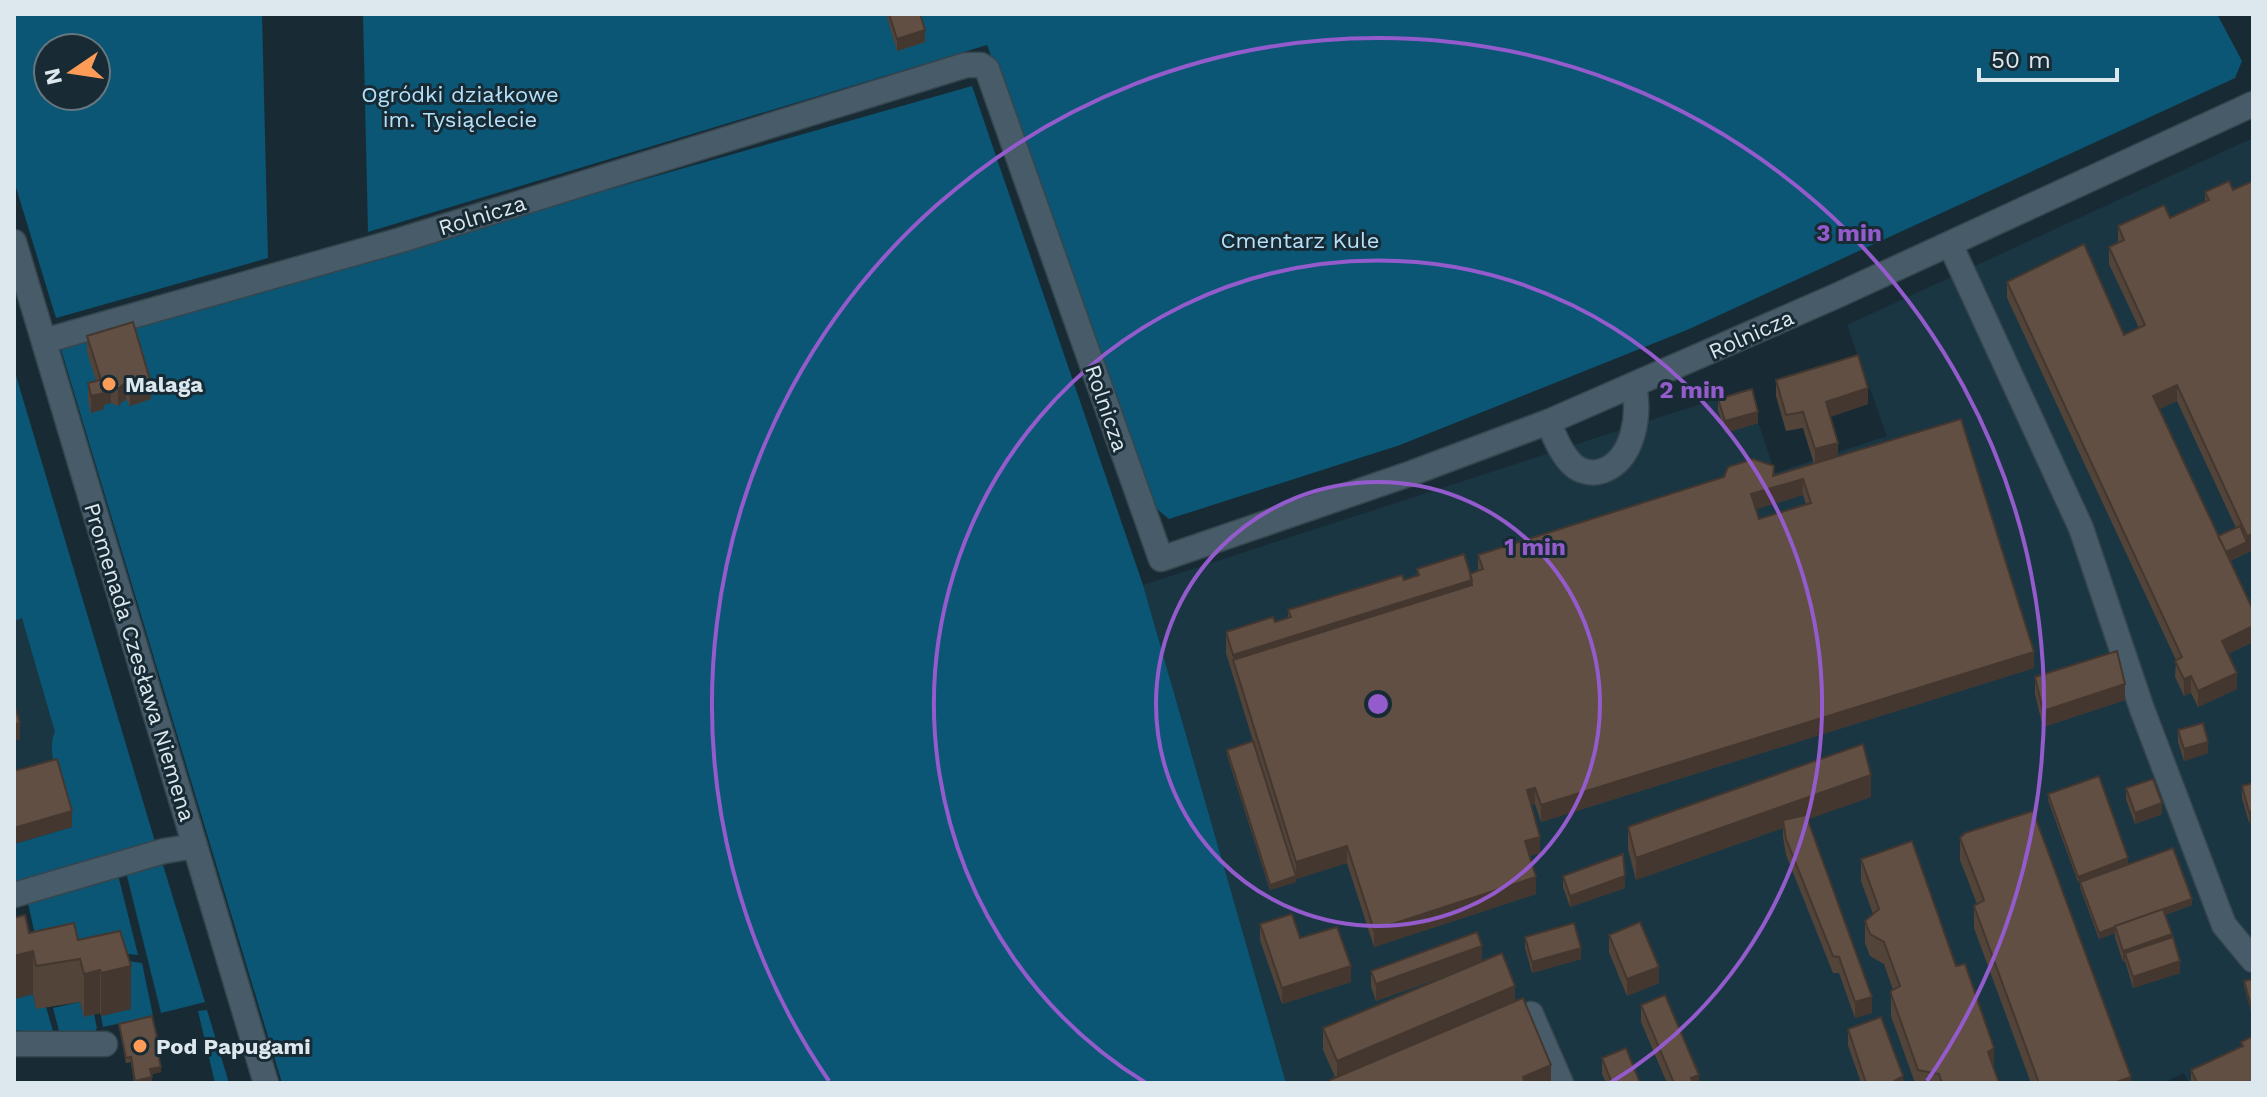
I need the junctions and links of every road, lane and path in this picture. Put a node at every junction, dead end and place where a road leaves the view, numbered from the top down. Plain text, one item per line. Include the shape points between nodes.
1 (2253, 104) edge
2 (14, 242) edge
3 (1950, 244) junction
4 (44, 341) junction
5 (1634, 386) junction
6 (1548, 422) junction
7 (195, 846) junction
8 (14, 895) edge
9 (2253, 960) edge
10 (1477, 1037) edge
11 (14, 1044) edge
12 (105, 1044) dead end
13 (266, 1083) edge
14 (1561, 1083) edge

1 - 3 street, Rolnicza
2 - 4 street, Promenada Czesława Niemena
3 - 5 street, Rolnicza
3 - 9 street via 2081,528 2224,925
4 - 6 street, Rolnicza via 401,240 966,65 981,65 987,69 1161,559
4 - 7 street, Promenada Czesława Niemena
5 - 6 street, Rolnicza
5 - 6 street via 1637,401 1630,438 1625,455 1612,467 1594,473 1575,468
7 - 8 street
7 - 13 street, Promenada Czesława Niemena
10 - 14 street via 1531,1014
11 - 12 street

